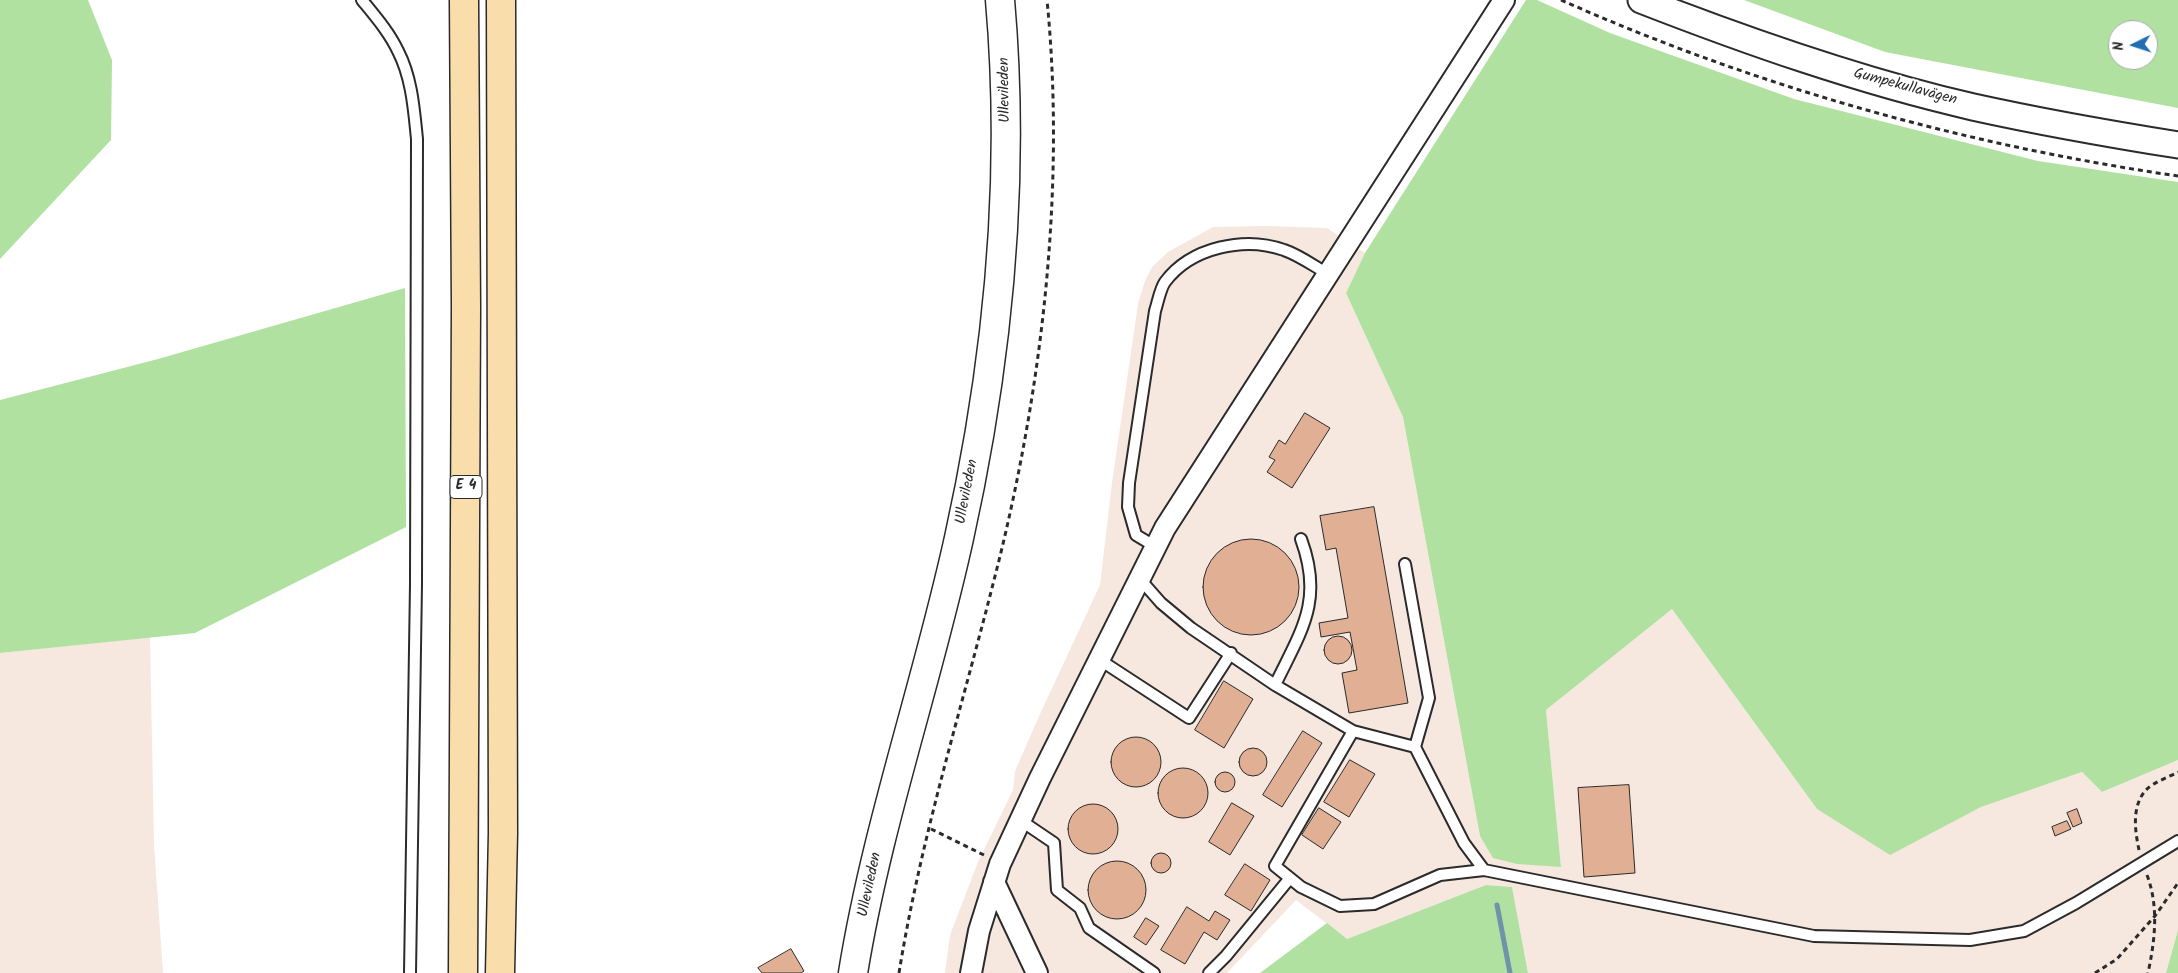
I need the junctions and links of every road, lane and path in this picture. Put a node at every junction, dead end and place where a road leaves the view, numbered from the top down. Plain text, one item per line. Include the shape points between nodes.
1 (362, 0) edge
2 (464, 0) edge
3 (501, 0) edge
4 (1000, 0) edge
5 (1047, 0) edge
6 (1504, 0) edge
7 (1561, 0) edge
8 (1641, 0) edge
9 (2178, 144) edge
10 (2178, 176) edge
11 (1328, 274) junction
12 (1301, 539) dead end
13 (1156, 547) junction
14 (1405, 564) dead end
15 (1139, 578) junction
16 (1231, 653) junction
17 (1100, 660) junction
18 (1275, 685) junction
19 (1353, 731) junction
20 (1415, 747) junction
21 (1020, 820) junction
22 (931, 829) junction
23 (2178, 841) edge
24 (1484, 870) junction
25 (997, 873) junction
26 (1290, 878) junction
27 (2178, 883) edge
28 (410, 973) edge
29 (463, 973) edge
30 (500, 973) edge
31 (853, 973) edge
32 (899, 973) edge
33 (971, 973) edge
34 (1037, 973) edge
35 (1154, 973) edge
36 (1209, 973) edge
37 (2095, 973) edge

1 - 28 lane via 399,52 414,105 417,139 416,584
2 - 29 highway, E 4
3 - 30 highway, E 4 via 503,833
4 - 31 main road, Ullevileden via 1006,61 1007,169 998,307 981,426 959,540 874,866
5 - 22 path via 1053,57 1052,165 1044,309 1027,428 1002,546
6 - 11 street
7 - 10 path via 1627,30 1796,90 1882,115 2053,155
8 - 9 street, Gumpekullavägen via 1802,59 1880,82 1972,106 2082,129
11 - 13 street via 1195,480
11 - 13 lane via 1286,250 1264,244 1228,245 1201,254 1175,271 1164,284 1155,311 1128,507 1136,534
12 - 18 lane via 1309,559 1312,586 1306,619
13 - 15 street
14 - 20 lane via 1429,698
15 - 16 lane via 1191,628
15 - 17 street
16 - 17 lane via 1189,718
16 - 18 lane
17 - 21 street
18 - 19 lane
19 - 20 lane
19 - 26 lane via 1274,866
20 - 24 lane via 1464,843
21 - 25 street
21 - 35 lane via 1054,843 1058,890 1080,908 1089,928
22 - 25 path
22 - 32 path
23 - 24 lane via 2024,931 1970,940 1814,936
24 - 26 lane via 1440,875 1374,904 1340,906
25 - 33 street via 979,931
25 - 34 street
26 - 36 lane
27 - 37 path via 2155,916 2117,959

